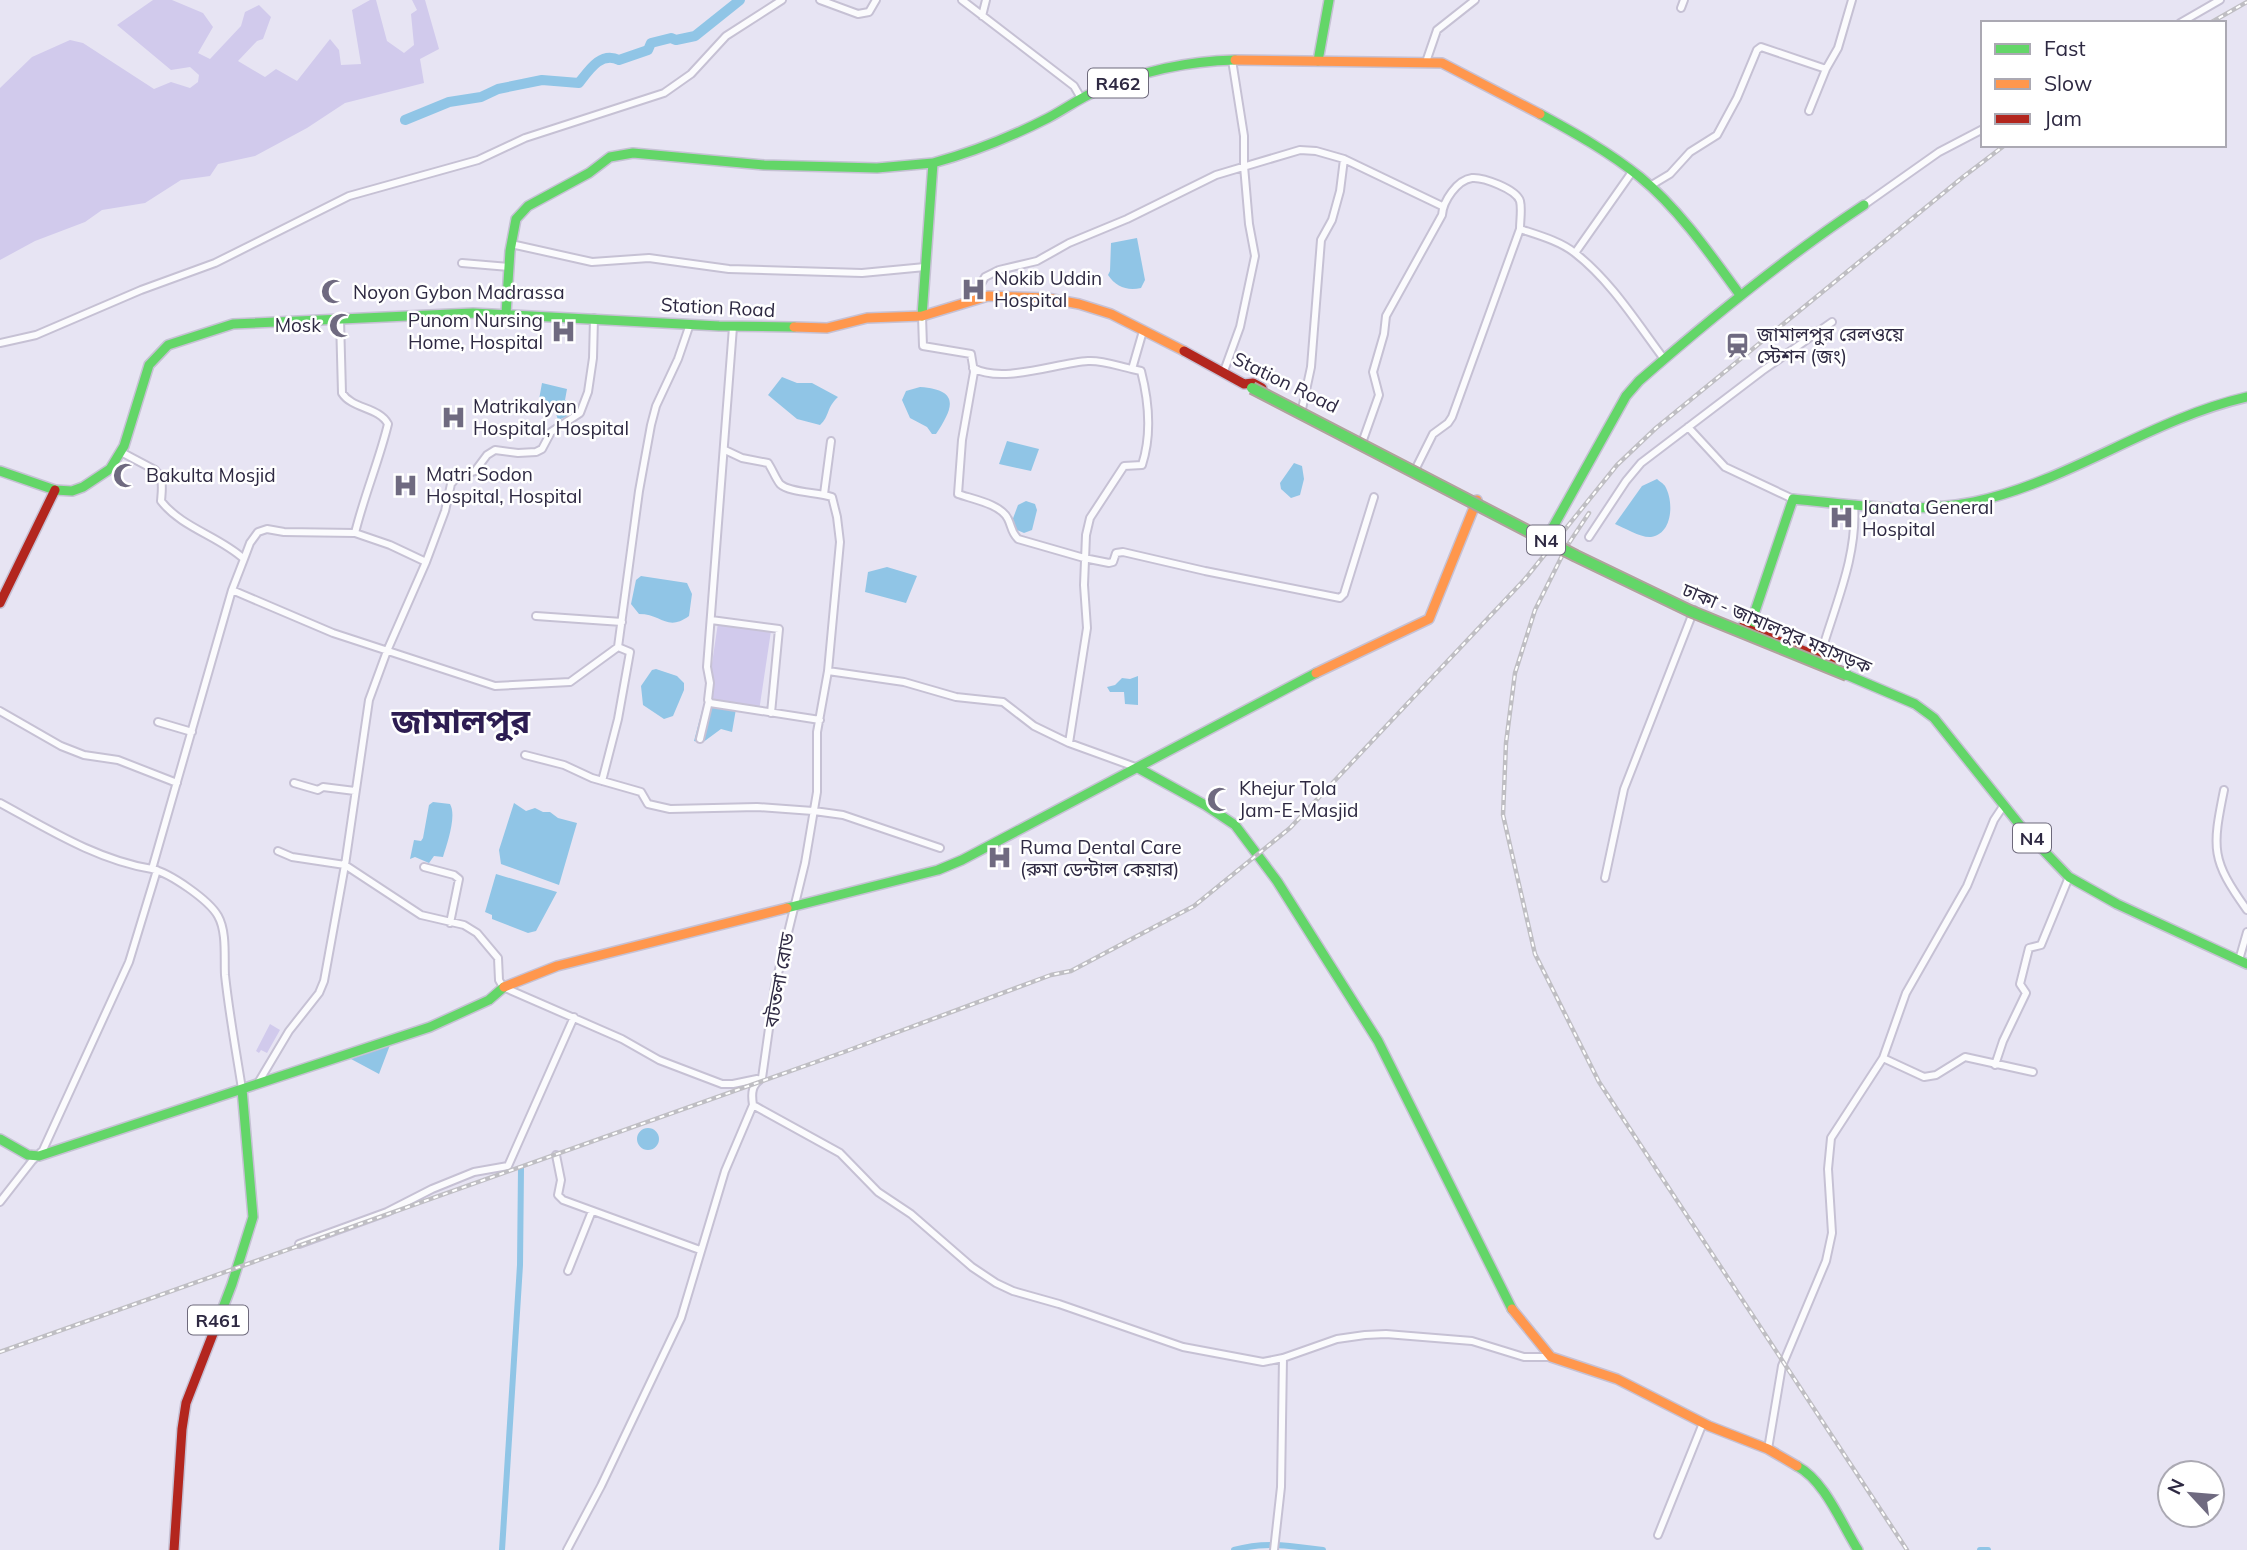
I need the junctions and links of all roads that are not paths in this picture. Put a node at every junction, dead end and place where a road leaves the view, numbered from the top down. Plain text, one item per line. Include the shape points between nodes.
1 (782, 0) edge
2 (820, 0) edge
3 (876, 0) edge
4 (962, 0) edge
5 (986, 0) edge
6 (1329, 0) edge
7 (1475, 0) edge
8 (1684, 0) edge
9 (1852, 0) edge
10 (2220, 0) edge
11 (1681, 8) dead end
12 (982, 16) junction
13 (2183, 21) edge
14 (1232, 60) junction
15 (1318, 61) junction
16 (1426, 62) junction
17 (1826, 69) junction
18 (1081, 98) junction
19 (1809, 111) dead end
20 (1981, 130) edge
21 (1344, 159) junction
22 (933, 163) junction
23 (1244, 166) junction
24 (1632, 172) junction
25 (1650, 186) junction
26 (1442, 205) junction
27 (1864, 205) joint
28 (1520, 229) junction
29 (511, 244) junction
30 (1575, 253) junction
31 (462, 263) dead end
32 (509, 267) junction
33 (925, 267) junction
34 (1740, 295) junction
35 (971, 301) junction
36 (506, 314) junction
37 (922, 316) junction
38 (594, 318) junction
39 (340, 319) junction
40 (1832, 322) dead end
41 (690, 324) junction
42 (733, 327) junction
43 (1143, 331) junction
44 (0, 344) edge
45 (1664, 359) junction
46 (973, 368) junction
47 (1132, 369) junction
48 (1224, 371) junction
49 (1248, 386) junction
50 (2247, 397) edge
51 (1302, 409) junction
52 (1688, 427) junction
53 (1363, 440) junction
54 (831, 441) dead end
55 (725, 450) junction
56 (121, 452) junction
57 (1416, 468) junction
58 (0, 471) edge
59 (55, 490) junction
60 (824, 494) junction
61 (1374, 497) dead end
62 (1793, 499) junction
63 (1477, 500) junction
64 (1854, 504) junction
65 (355, 533) junction
66 (1548, 536) junction
67 (1589, 537) dead end
68 (1084, 558) junction
69 (244, 559) junction
70 (426, 562) junction
71 (232, 590) junction
72 (0, 603) edge
73 (1695, 608) junction
74 (536, 616) dead end
75 (711, 620) junction
76 (622, 622) junction
77 (1749, 629) junction
78 (618, 647) junction
79 (387, 652) junction
80 (1820, 657) junction
81 (828, 671) junction
82 (1847, 675) junction
83 (709, 701) junction
84 (0, 711) edge
85 (771, 713) junction
86 (820, 720) junction
87 (158, 722) dead end
88 (192, 732) junction
89 (701, 739) dead end
90 (1069, 743) junction
91 (525, 755) dead end
92 (1138, 768) junction
93 (602, 781) junction
94 (177, 783) junction
95 (295, 783) dead end
96 (2224, 790) dead end
97 (355, 791) junction
98 (0, 803) edge
99 (2004, 805) junction
100 (813, 811) junction
101 (940, 848) dead end
102 (278, 851) dead end
103 (345, 865) junction
104 (424, 867) dead end
105 (154, 870) junction
106 (2069, 877) junction
107 (1605, 878) dead end
108 (793, 908) junction
109 (2247, 910) edge
110 (450, 923) junction
111 (2247, 932) edge
112 (2243, 962) edge
113 (503, 987) junction
114 (573, 1017) junction
115 (1883, 1058) junction
116 (1995, 1065) junction
117 (2033, 1072) dead end
118 (762, 1078) junction
119 (258, 1083) junction
120 (242, 1089) junction
121 (753, 1105) junction
122 (0, 1139) edge
123 (556, 1155) dead end
124 (39, 1156) junction
125 (0, 1202) edge
126 (592, 1211) junction
127 (299, 1244) dead end
128 (700, 1250) junction
129 (568, 1271) dead end
130 (1551, 1357) junction
131 (1283, 1358) junction
132 (1703, 1423) junction
133 (1768, 1449) junction
134 (1658, 1535) dead end
135 (174, 1550) edge
136 (567, 1550) edge
137 (1274, 1550) edge
138 (1858, 1550) edge

1 - 44 street via 726,36 691,74 664,93 525,138 478,160 349,196 215,263 36,335
2 - 3 street via 858,14 869,12
4 - 12 street
5 - 12 street
6 - 15 main road
7 - 16 street via 1437,30
8 - 11 street
9 - 17 street via 1838,48
10 - 13 street
12 - 18 street via 1074,86
14 - 15 main road, R462
14 - 18 main road, R462 via 1199,61 1143,73
14 - 23 street
15 - 16 main road
16 - 24 main road via 1441,63 1509,96 1584,138
17 - 19 street
17 - 25 street via 1761,47 1717,135
18 - 22 main road, R462 via 979,150
20 - 27 street via 1939,152
21 - 23 street via 1300,150
21 - 26 street
21 - 51 street via 1335,210 1321,240 1311,367
22 - 29 main road via 865,167 764,165 633,153 610,157 528,206 516,219
22 - 33 main road
23 - 35 street via 1184,189 1037,261 999,270 985,277
23 - 48 street via 1255,256 1240,327
24 - 25 main road
24 - 30 street
25 - 34 main road via 1698,237
26 - 28 street via 1463,182 1479,178 1516,193 1521,205
26 - 53 street via 1442,215 1386,316 1373,372 1379,395
27 - 34 main road
28 - 30 street
28 - 57 street via 1452,417 1433,434
29 - 32 main road
29 - 33 street via 592,262 649,258 729,269 862,273
30 - 45 street via 1606,284
31 - 32 street
32 - 36 main road
33 - 37 main road
34 - 45 main road
35 - 37 main road, Station Road
35 - 43 main road, Station Road via 988,296 1079,304
36 - 38 main road, Station Road
36 - 39 main road, Station Road
37 - 42 main road, Station Road via 867,318 827,328
37 - 46 street via 923,346 971,355
38 - 41 main road, Station Road
38 - 70 street via 588,392 580,413 551,432 542,449 495,450 475,471 457,477
39 - 56 main road, Station Road via 233,324 168,345 149,365
39 - 65 street via 342,393 347,400 384,417 388,424
40 - 52 street
41 - 42 main road, Station Road
41 - 76 street via 651,425
42 - 55 street
43 - 47 street
43 - 48 main road, Station Road
45 - 66 main road via 1626,396
46 - 47 street via 992,373 1026,372 1093,360
46 - 68 street via 958,494 1000,510 1018,539
47 - 68 street via 1141,371 1147,395 1147,450 1142,465 1124,466 1090,519
48 - 49 main road, Station Road
49 - 51 main road, Station Road via 1253,383
49 - 82 main road, ঢাকা - জামালপুর মহাসড়ক / N4, bridge via 1576,556 1690,611
50 - 64 main road via 2166,423 2047,478 1975,502 1932,508
51 - 53 main road, Station Road
52 - 62 street via 1725,467
52 - 67 street via 1642,463
53 - 57 main road, Station Road
54 - 60 street
55 - 60 street via 768,463 780,484 790,489
55 - 75 street
56 - 59 main road, Station Road via 110,469 83,487
56 - 69 street via 159,474 161,501 167,509
57 - 63 main road, Station Road
58 - 59 main road
59 - 72 main road
60 - 81 street, বটতলা রোড via 832,497 840,542
61 - 68 street via 1340,598 1118,551 1109,563
62 - 64 main road
62 - 77 main road
63 - 66 main road, Station Road
63 - 92 main road via 1429,619
64 - 80 street via 1847,576
65 - 69 street via 267,529 258,532
65 - 70 street
66 - 73 main road, Station Road
68 - 90 street via 1087,628
69 - 71 street
70 - 79 street
71 - 79 street
71 - 88 street
73 - 77 main road, Station Road
73 - 107 street via 1623,789
74 - 76 street
75 - 83 street
75 - 85 street via 779,629
76 - 78 street
77 - 80 main road, Station Road
78 - 79 street via 570,682 514,686 495,686
78 - 93 street via 630,652
79 - 97 street via 369,700
80 - 82 main road, Station Road
81 - 86 street, বটতলা রোড
81 - 90 street via 1003,702 1034,726
82 - 99 main road, ঢাকা - জামালপুর মহাসড়ক / N4 via 1915,704 1934,718
83 - 85 street
83 - 89 street
84 - 94 street via 61,746 118,760
85 - 86 street
86 - 100 street, বটতলা রোড
87 - 88 street
88 - 94 street
90 - 92 street
91 - 93 street
92 - 108 main road via 938,870
92 - 130 main road via 1235,825 1275,878 1378,1041 1514,1312
93 - 100 street via 641,792 648,804 670,809
94 - 105 street
95 - 97 street via 318,790
96 - 109 street via 2214,843 2224,875
97 - 103 street
98 - 105 street via 64,839
99 - 106 main road, ঢাকা - জামালপুর মহাসড়ক / N4
99 - 115 street via 1966,886 1906,993
100 - 101 street via 843,815
100 - 108 street, বটতলা রোড
102 - 103 street
103 - 110 street via 421,915
103 - 119 street via 324,981
104 - 110 street via 459,879
105 - 120 street via 201,898 217,915
105 - 124 street via 129,962
106 - 112 main road, ঢাকা - জামালপুর মহাসড়ক / N4
106 - 116 street via 2042,943 2029,948 2020,985 2026,993
108 - 113 main road via 557,966
108 - 118 street, বটতলা রোড via 775,986
110 - 113 street via 477,933 491,949 498,958
111 - 112 street
113 - 114 street
113 - 119 main road via 489,1000 430,1027
114 - 118 street via 659,1060 722,1084
114 - 127 street via 508,1166 474,1172 387,1212
115 - 116 street via 1924,1077 1965,1057
115 - 133 street via 1831,1138 1832,1233 1826,1261 1782,1366
116 - 117 street
118 - 121 street, বটতলা রোড via 751,1094
119 - 120 main road
120 - 124 main road
120 - 135 main road, R461 via 253,1217 187,1403
121 - 128 street, বটতলা রোড via 725,1171
121 - 131 street via 840,1153 878,1192 972,1267 1013,1291 1183,1348 1263,1362
122 - 124 main road via 27,1155
123 - 126 street via 561,1180 558,1195
124 - 125 street
126 - 128 street
126 - 129 street
128 - 136 street, বটতলা রোড via 681,1318
130 - 131 street via 1524,1357 1472,1341 1375,1335 1337,1339
130 - 132 main road via 1617,1378
131 - 137 street via 1281,1488
132 - 133 main road
132 - 134 street
133 - 138 main road via 1807,1471 1825,1491

